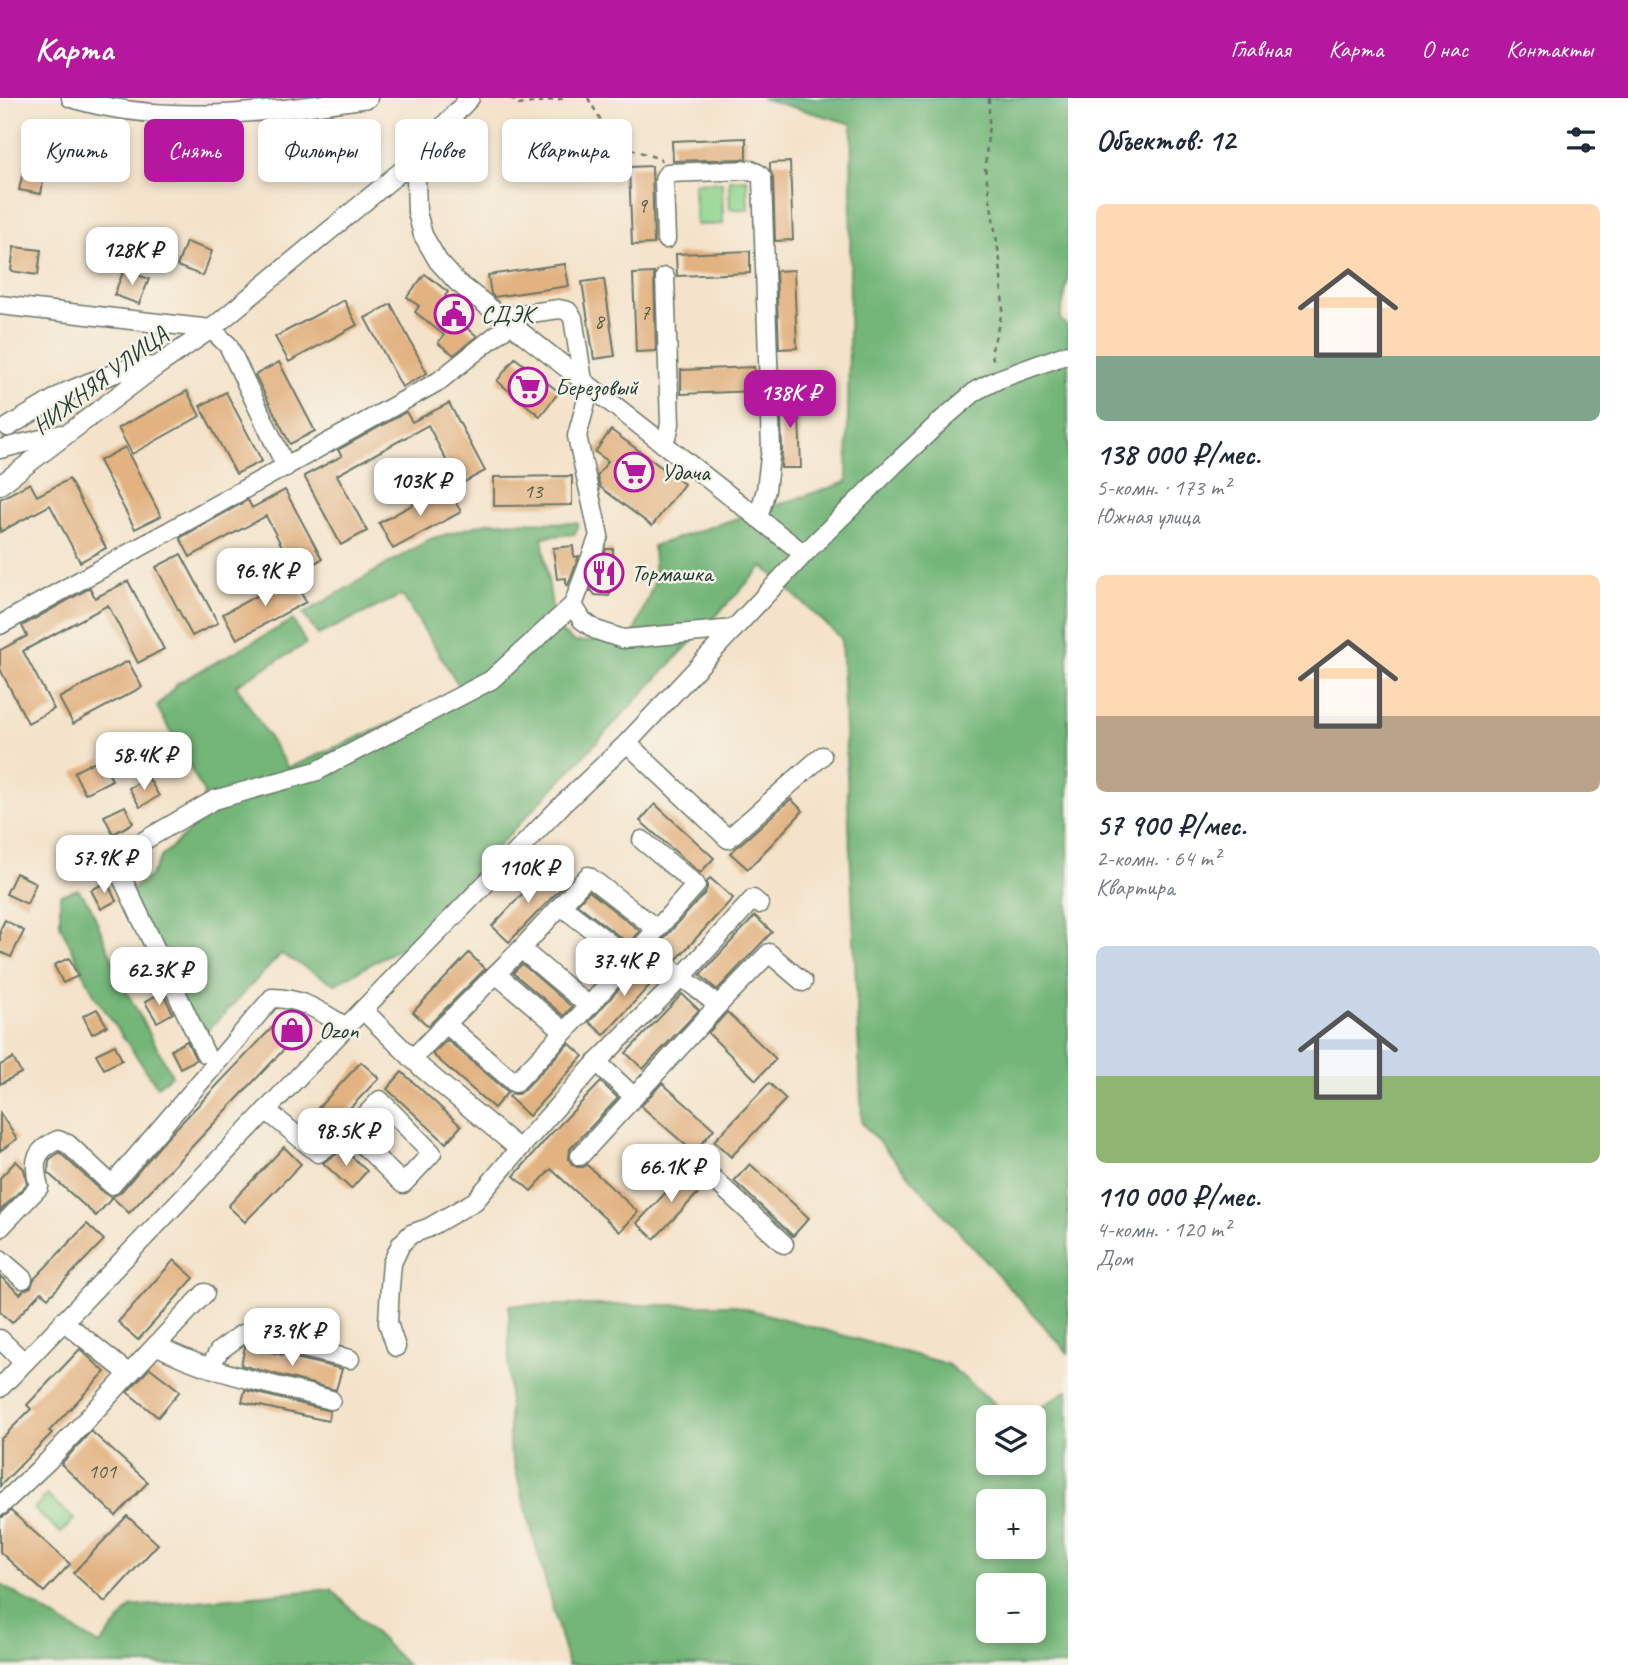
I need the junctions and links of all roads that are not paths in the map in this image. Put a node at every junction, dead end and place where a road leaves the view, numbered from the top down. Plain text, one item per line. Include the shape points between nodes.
1 (71, 98) edge
2 (368, 98) edge
3 (470, 98) edge
4 (93, 101) edge
5 (450, 119) edge
6 (395, 176) edge
7 (416, 182) edge
8 (666, 239) dead end
9 (665, 277) dead end
10 (0, 305) edge
11 (506, 321) junction
12 (211, 329) junction
13 (1068, 354) edge
14 (157, 366) junction
15 (589, 386) junction
16 (8, 427) dead end
17 (73, 431) junction
18 (662, 443) junction
19 (0, 449) edge
20 (286, 467) junction
21 (0, 485) edge
22 (758, 518) junction
23 (804, 554) junction
24 (573, 605) junction
25 (0, 625) edge
26 (734, 629) junction
27 (626, 743) junction
28 (822, 755) dead end
29 (642, 840) dead end
30 (759, 904) dead end
31 (561, 906) junction
32 (657, 929) junction
33 (521, 949) junction
34 (636, 953) junction
35 (496, 974) junction
36 (682, 977) junction
37 (803, 982) dead end
38 (718, 1005) junction
39 (589, 1006) junction
40 (363, 1010) junction
41 (446, 1024) junction
42 (346, 1027) junction
43 (564, 1031) junction
44 (205, 1053) dead end
45 (412, 1059) junction
46 (597, 1062) junction
47 (634, 1097) junction
48 (266, 1110) junction
49 (350, 1132) junction
50 (519, 1149) junction
51 (580, 1156) dead end
52 (692, 1159) dead end
53 (0, 1228) edge
54 (784, 1244) dead end
55 (0, 1259) edge
56 (23, 1279) dead end
57 (205, 1293) dead end
58 (63, 1321) junction
59 (0, 1339) edge
60 (156, 1345) junction
61 (396, 1346) dead end
62 (350, 1359) dead end
63 (24, 1362) junction
64 (209, 1367) junction
65 (129, 1374) junction
66 (0, 1388) edge
67 (331, 1400) dead end
68 (0, 1506) edge

1 - 4 street
2 - 4 street via 198,115 134,110
3 - 5 street
6 - 12 street, НИЖНЯЯ УЛИЦА
7 - 11 street via 417,212 438,261
8 - 22 street via 666,174 751,170 762,178 771,449
9 - 18 street via 670,424
10 - 12 street
11 - 15 street
11 - 15 street via 568,311
11 - 20 street via 439,381
12 - 14 street, НИЖНЯЯ УЛИЦА
12 - 20 street via 228,345
13 - 23 street via 977,390
14 - 16 street via 127,369 66,392
14 - 17 street, НИЖНЯЯ УЛИЦА
15 - 18 street
15 - 24 street via 577,436 599,537
17 - 19 street
17 - 21 street, НИЖНЯЯ УЛИЦА
18 - 22 street
20 - 25 street
22 - 23 street
23 - 26 street
24 - 26 street via 582,620 596,630 623,639
24 - 44 street via 491,680 317,771 214,800 121,857 122,878
26 - 27 street
27 - 28 street via 728,839
27 - 40 street
29 - 32 street via 696,886
30 - 36 street via 753,899
31 - 32 street via 588,876
31 - 33 street
31 - 34 street
32 - 34 street
33 - 35 street
33 - 39 street
34 - 36 street
34 - 39 street
35 - 41 street
35 - 43 street
36 - 38 street
36 - 46 street
37 - 38 street via 769,953
38 - 47 street
39 - 43 street
40 - 42 street
40 - 45 street
41 - 43 street via 515,1083
41 - 45 street
42 - 48 street
42 - 53 street via 308,1004 272,999 112,1185 68,1144 50,1143 34,1166 39,1187
45 - 50 street
46 - 47 street
46 - 50 street
47 - 51 street
48 - 49 street via 318,1153
48 - 58 street
49 - 49 street via 402,1184 432,1153 380,1100
50 - 61 street via 475,1201 411,1234 401,1244 392,1263 388,1323
52 - 54 street
55 - 56 street
57 - 60 street
58 - 63 street
58 - 65 street
59 - 63 street
60 - 64 street
60 - 65 street
62 - 64 street via 242,1334 219,1352
63 - 66 street
64 - 67 street
65 - 68 street

